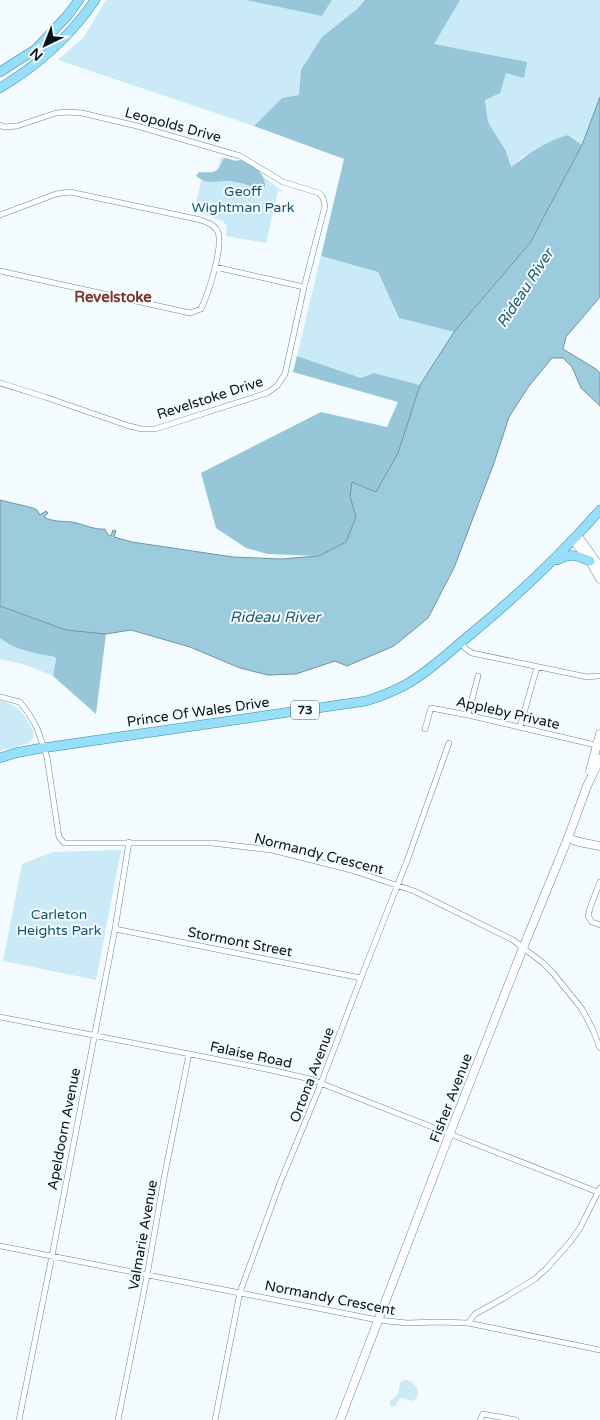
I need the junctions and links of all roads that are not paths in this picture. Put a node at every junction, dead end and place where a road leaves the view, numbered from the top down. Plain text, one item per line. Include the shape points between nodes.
1 (79, 0) edge
2 (95, 0) edge
3 (0, 72) edge
4 (0, 88) edge
5 (0, 125) edge
6 (325, 206) joint
7 (0, 215) edge
8 (215, 267) junction
9 (0, 271) edge
10 (304, 288) junction
11 (0, 383) edge
12 (600, 510) edge
13 (576, 538) junction
14 (590, 561) junction
15 (552, 562) junction
16 (600, 567) edge
17 (600, 579) edge
18 (461, 642) junction
19 (537, 667) junction
20 (478, 676) dead end
21 (598, 676) dead end
22 (0, 697) edge
23 (468, 715) junction
24 (520, 727) junction
25 (425, 728) dead end
26 (600, 734) edge
27 (449, 743) dead end
28 (598, 746) edge
29 (45, 748) junction
30 (0, 758) edge
31 (600, 759) edge
32 (587, 786) junction
33 (568, 838) junction
34 (129, 842) junction
35 (600, 846) edge
36 (600, 882) edge
37 (397, 885) junction
38 (600, 925) edge
39 (115, 929) junction
40 (523, 948) junction
41 (360, 978) junction
42 (0, 1017) edge
43 (94, 1035) junction
44 (600, 1048) edge
45 (189, 1054) junction
46 (321, 1084) junction
47 (450, 1133) junction
48 (599, 1191) edge
49 (0, 1246) edge
50 (52, 1256) junction
51 (147, 1275) junction
52 (240, 1292) junction
53 (378, 1320) junction
54 (468, 1323) junction
55 (600, 1350) edge
56 (482, 1417) edge
57 (19, 1420) edge
58 (118, 1420) edge
59 (215, 1420) edge
60 (340, 1420) edge
61 (516, 1420) edge

1 - 3 main road via 36,49
2 - 4 main road via 56,48
5 - 6 street, Leopolds Drive via 17,126 68,112 137,126 240,156 283,182 319,193
6 - 10 street, Revelstoke Drive
7 - 8 street via 70,192 201,220 212,224 218,232 220,239
8 - 9 street via 201,309 190,313
8 - 10 street
10 - 11 street, Revelstoke Drive via 284,374 267,394 155,429 142,429
12 - 13 main road, Prince Of Wales Drive / 73
13 - 14 main road
13 - 15 main road, Prince Of Wales Drive / 73
13 - 16 main road
14 - 15 main road via 573,554
14 - 17 main road
15 - 18 main road, Prince Of Wales Drive / 73
18 - 19 street via 472,653
18 - 29 main road, Prince Of Wales Drive / 73 via 406,685 366,701
19 - 21 street via 587,677
19 - 24 street
20 - 23 street
22 - 29 street via 20,702 37,728
23 - 24 street, Appleby Private
23 - 25 street, Appleby Private via 431,708
24 - 28 street, Appleby Private
26 - 28 main road, Fisher Avenue
27 - 37 street, Ortona Avenue
28 - 32 main road, Fisher Avenue
29 - 30 main road, Prince Of Wales Drive / 73
29 - 34 street, Normandy Crescent via 61,841
31 - 32 main road, Fisher Avenue
32 - 33 main road, Fisher Avenue
33 - 35 main road
33 - 40 main road, Fisher Avenue
34 - 37 street, Normandy Crescent via 212,842 272,850
34 - 39 street, Apeldoorn Avenue
36 - 38 street via 588,916
37 - 40 street, Normandy Crescent via 513,940
37 - 41 street, Ortona Avenue
39 - 41 street, Stormont Street
39 - 43 street, Apeldoorn Avenue
40 - 44 street, Normandy Crescent via 554,973 582,1009
40 - 47 main road, Fisher Avenue
41 - 46 street, Ortona Avenue
42 - 43 street, Falaise Road
43 - 45 street, Falaise Road
43 - 50 street, Apeldoorn Avenue
45 - 46 street, Falaise Road via 271,1070
45 - 51 street, Valmarie Avenue
46 - 47 street, Falaise Road
46 - 52 street, Ortona Avenue
47 - 48 street, Falaise Road
47 - 53 main road, Fisher Avenue
48 - 54 street via 580,1228 547,1268 475,1314
49 - 50 street, Normandy Crescent
50 - 51 street, Normandy Crescent
50 - 57 street, Apeldoorn Avenue
51 - 52 street, Normandy Crescent
51 - 58 street, Valmarie Avenue
52 - 53 street, Normandy Crescent
52 - 59 street, Ortona Avenue
53 - 54 street, Normandy Crescent
53 - 60 main road, Fisher Avenue
54 - 55 street, Normandy Crescent
56 - 61 street

